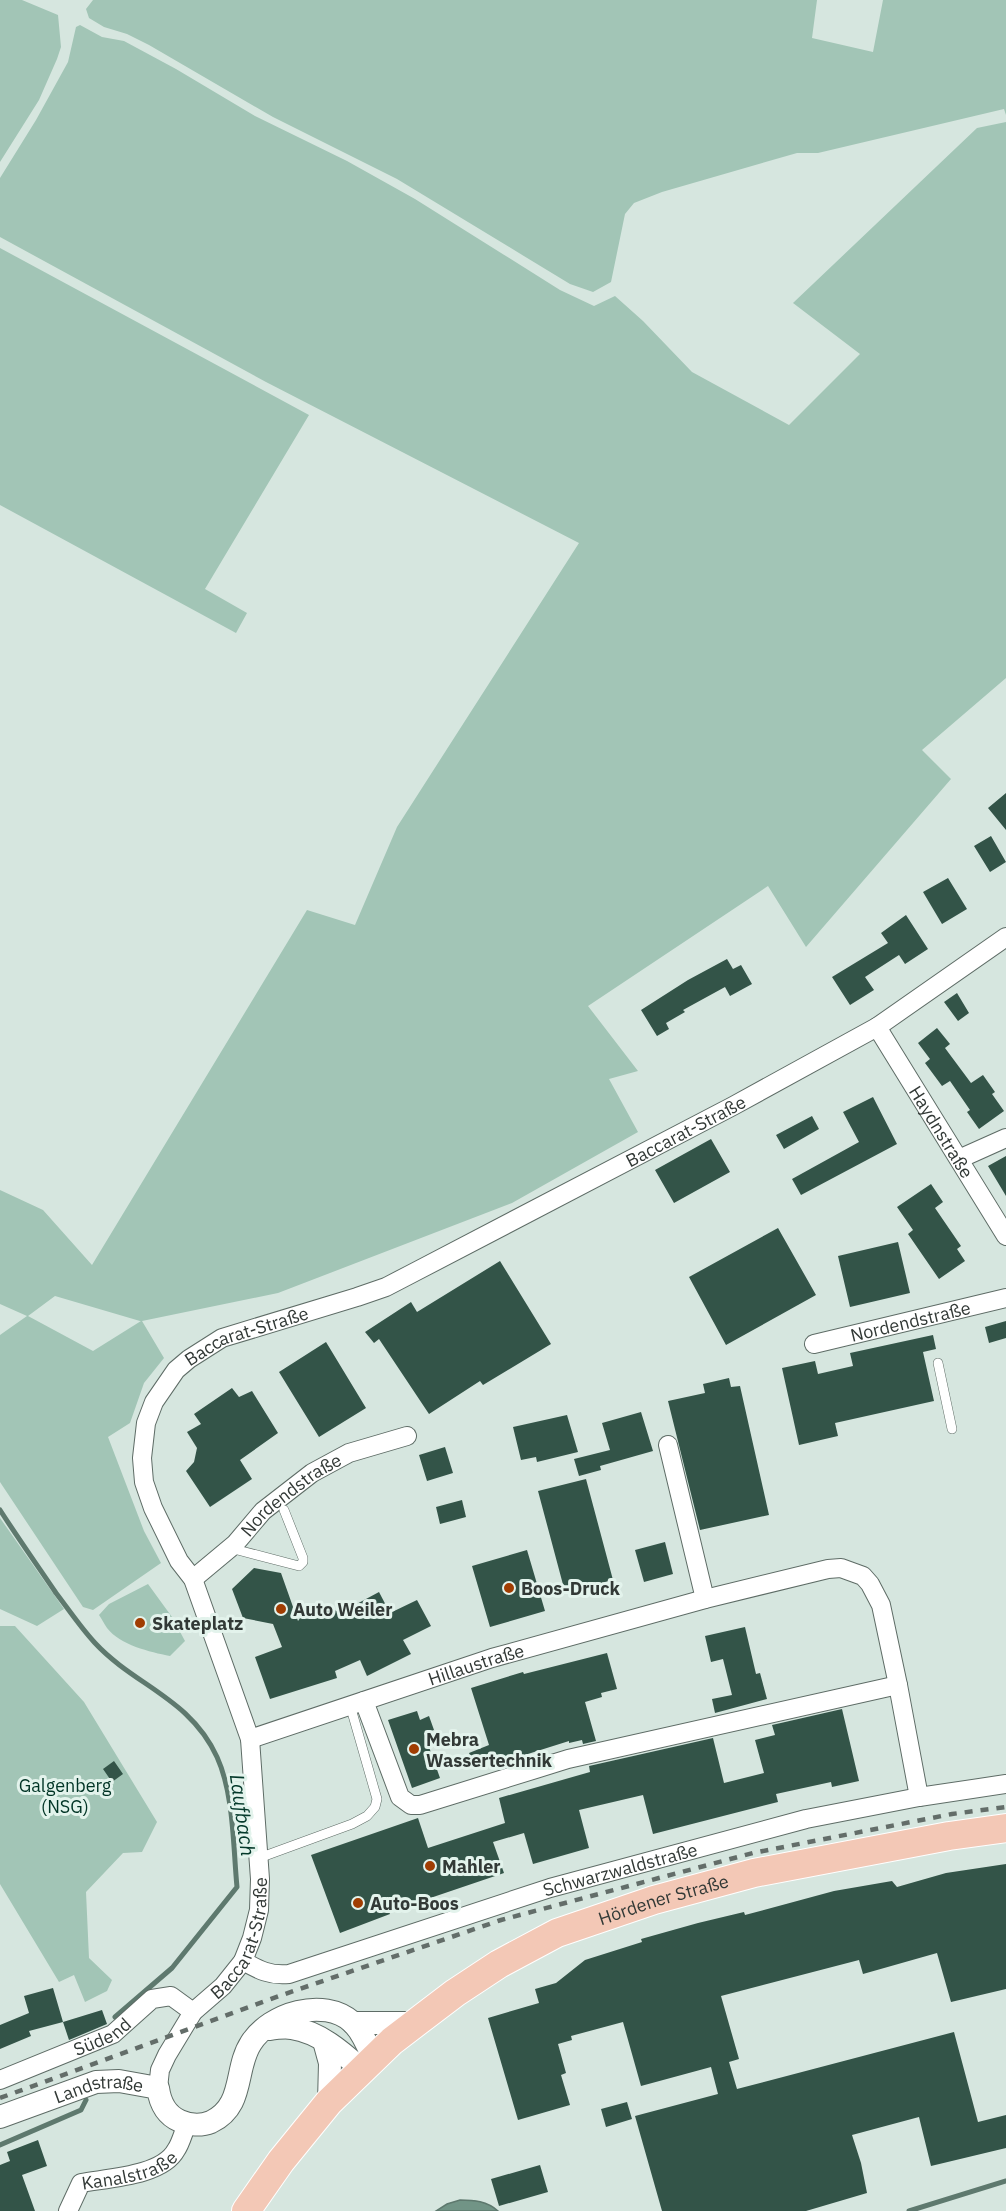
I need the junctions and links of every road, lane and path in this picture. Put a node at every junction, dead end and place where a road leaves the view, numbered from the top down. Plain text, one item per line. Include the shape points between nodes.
1 (1006, 937) edge
2 (877, 1027) junction
3 (1006, 1138) edge
4 (959, 1159) junction
5 (1006, 1236) edge
6 (1006, 1298) edge
7 (814, 1344) dead end
8 (938, 1363) dead end
9 (952, 1429) dead end
10 (407, 1436) dead end
11 (668, 1445) dead end
12 (284, 1509) dead end
13 (230, 1548) junction
14 (193, 1580) junction
15 (705, 1599) junction
16 (898, 1685) junction
17 (357, 1703) junction
18 (250, 1739) junction
19 (1006, 1784) edge
20 (919, 1797) junction
21 (1006, 1828) edge
22 (258, 1858) junction
23 (243, 1961) junction
24 (193, 2012) junction
25 (353, 2023) junction
26 (413, 2023) junction
27 (264, 2029) junction
28 (324, 2041) junction
29 (367, 2063) junction
30 (0, 2080) edge
31 (158, 2088) junction
32 (329, 2102) junction
33 (0, 2117) edge
34 (187, 2124) junction
35 (68, 2211) edge
36 (246, 2211) edge

1 - 2 street, Baccarat-Straße
2 - 4 street, Haydnstraße
2 - 14 street, Baccarat-Straße via 386,1287 222,1338 189,1359 176,1370 154,1402 146,1423 142,1458 144,1482 153,1508 179,1561
3 - 4 street
4 - 5 street, Haydnstraße
6 - 7 street, Nordendstraße
8 - 9 lane
10 - 13 street, Nordendstraße via 349,1453 312,1473 263,1511
11 - 15 street
12 - 13 lane via 303,1558 298,1566
13 - 14 street, Nordendstraße
14 - 18 street, Baccarat-Straße
15 - 16 street, Hillaustraße via 828,1569 841,1568 863,1576 880,1605
15 - 17 street, Hillaustraße via 492,1658
16 - 17 street via 568,1759 411,1806 400,1797
16 - 20 street, Hillaustraße
17 - 18 street, Hillaustraße
17 - 22 lane via 375,1807 352,1824
18 - 22 street, Baccarat-Straße
19 - 20 street, Schwarzwaldstraße
20 - 23 street, Schwarzwaldstraße via 806,1819 550,1888 289,1974 265,1973
21 - 26 main road, Hördener Straße via 754,1873 654,1900 557,1933 499,1964
22 - 23 street, Baccarat-Straße via 259,1910
23 - 24 street, Baccarat-Straße
24 - 30 street, Südend via 171,1996 152,1999 113,2034
24 - 31 street, Baccarat-Straße via 160,2070
25 - 26 street
25 - 27 street via 337,2013 301,2010
25 - 29 street via 364,2038
26 - 29 main road, Hördener Straße
27 - 28 street via 291,2027
27 - 34 street via 245,2053 231,2106 208,2124
28 - 29 street
28 - 32 street via 330,2063
29 - 32 main road, Hördener Straße
31 - 33 street, Landstraße via 96,2082
31 - 34 street, Landstraße via 166,2110
32 - 36 main road, Hördener Straße
34 - 35 street, Kanalstraße via 168,2160 143,2172 81,2183

